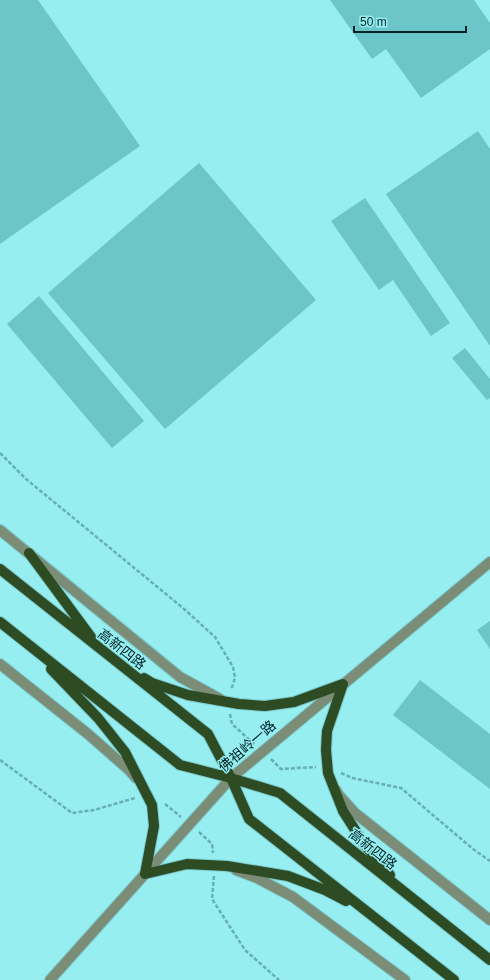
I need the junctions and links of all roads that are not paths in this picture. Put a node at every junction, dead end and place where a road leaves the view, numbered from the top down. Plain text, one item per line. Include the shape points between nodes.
1 (0, 530) edge
2 (29, 553) junction
3 (490, 562) edge
4 (0, 570) edge
5 (0, 622) edge
6 (23, 640) junction
7 (99, 648) junction
8 (0, 664) edge
9 (123, 667) junction
10 (343, 684) junction
11 (228, 702) junction
12 (327, 770) junction
13 (231, 778) junction
14 (143, 786) junction
15 (227, 866) junction
16 (145, 874) junction
17 (403, 890) junction
18 (365, 910) junction
19 (490, 920) edge
20 (490, 960) edge
21 (50, 980) edge
22 (405, 980) edge
23 (454, 980) edge

1 - 2 street
2 - 7 main road
2 - 11 street via 180,677
3 - 10 street, 佛祖岭一路
4 - 7 main road, 高新四路
5 - 6 main road, 高新四路
6 - 13 main road, 高新四路 via 180,765
6 - 14 main road via 98,718 126,752
7 - 9 main road, 高新四路
8 - 14 street via 88,734 129,770
9 - 11 main road via 152,683 188,695
9 - 13 main road, 高新四路 via 208,734
10 - 11 main road via 294,702 264,706
10 - 12 main road via 327,731
10 - 13 street, 佛祖岭一路
12 - 17 main road via 343,811 364,844
12 - 19 street via 338,794 355,813
13 - 16 street, 佛祖岭一路
13 - 17 main road, 高新四路 via 280,793
13 - 18 main road, 高新四路 via 249,819
14 - 16 main road via 152,805 154,826
15 - 16 main road via 186,864
15 - 18 main road via 288,876 325,890
15 - 22 street via 293,897
16 - 21 street, 佛祖岭一路
17 - 20 main road, 高新四路
18 - 23 main road, 高新四路

